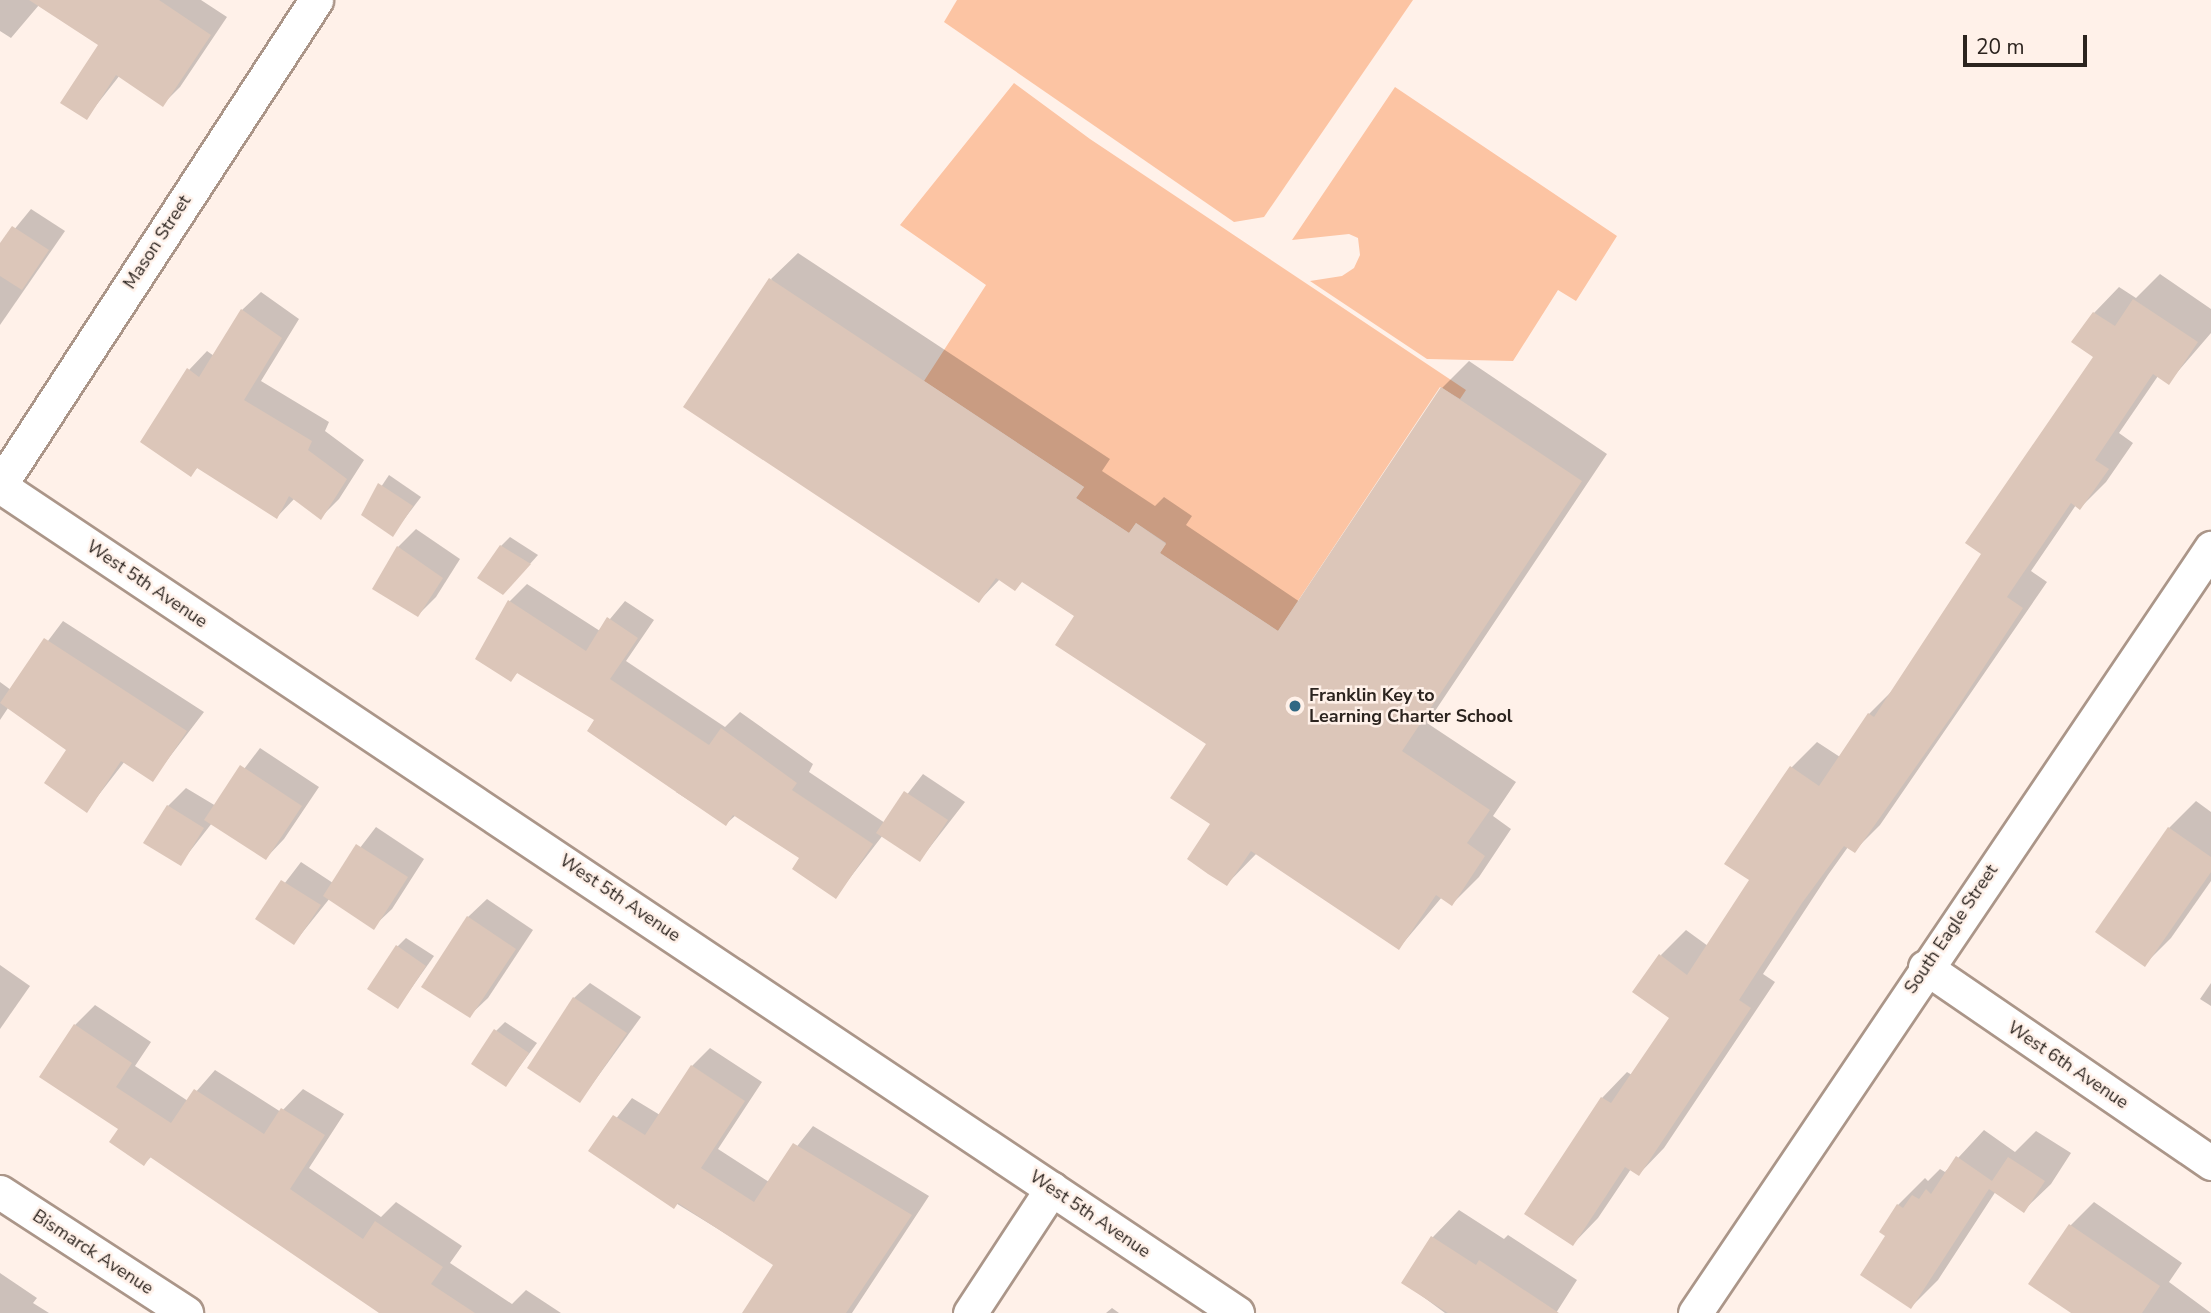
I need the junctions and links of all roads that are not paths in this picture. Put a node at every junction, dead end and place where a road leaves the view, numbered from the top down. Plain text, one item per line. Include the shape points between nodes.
1 (316, 0) edge
2 (0, 485) edge
3 (2211, 548) edge
4 (1925, 967) junction
5 (2211, 1163) edge
6 (1052, 1188) junction
7 (0, 1192) edge
8 (186, 1313) edge
9 (970, 1313) edge
10 (1237, 1313) edge
11 (1695, 1313) edge

1 - 2 street, Mason Street
2 - 6 street, West 5th Avenue
3 - 4 street, South Eagle Street
4 - 5 street, West 6th Avenue
4 - 11 street, South Eagle Street
6 - 9 street
6 - 10 street, West 5th Avenue
7 - 8 street, Bismarck Avenue

